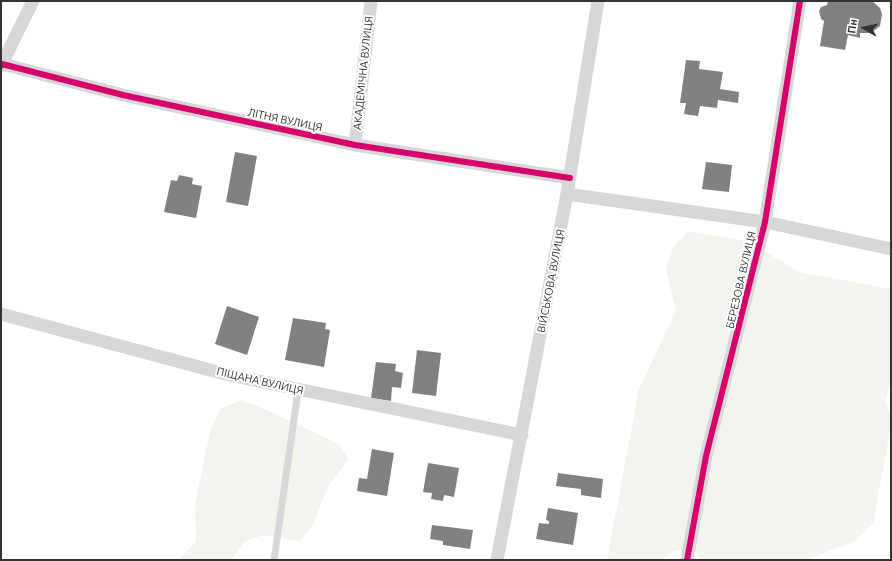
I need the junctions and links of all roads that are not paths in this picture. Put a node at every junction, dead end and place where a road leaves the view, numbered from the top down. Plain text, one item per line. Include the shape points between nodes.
1 (32, 1) edge
2 (371, 1) edge
3 (598, 1) edge
4 (800, 1) edge
5 (2, 65) edge
6 (355, 145) junction
7 (570, 178) junction
8 (567, 194) junction
9 (765, 222) junction
10 (891, 249) edge
11 (1, 314) edge
12 (298, 390) junction
13 (522, 435) junction
14 (274, 560) edge
15 (497, 560) edge
16 (687, 560) edge

1 - 5 street
2 - 6 street, АКАДЕМІЧНА ВУЛИЦЯ
3 - 7 street, ВІЙСЬКОВА ВУЛИЦЯ
4 - 9 street, БЕРЕЗОВА ВУЛИЦЯ
5 - 6 street, ЛІТНЯ ВУЛИЦЯ via 122,95
6 - 7 street, ЛІТНЯ ВУЛИЦЯ
7 - 8 street, ВІЙСЬКОВА ВУЛИЦЯ
8 - 9 street
8 - 13 street, ВІЙСЬКОВА ВУЛИЦЯ
9 - 10 street
9 - 16 street, БЕРЕЗОВА ВУЛИЦЯ via 706,456
11 - 12 street, ПІЩАНА ВУЛИЦЯ via 229,375
12 - 13 street, ПІЩАНА ВУЛИЦЯ
12 - 14 lane
13 - 15 street, ВІЙСЬКОВА ВУЛИЦЯ

